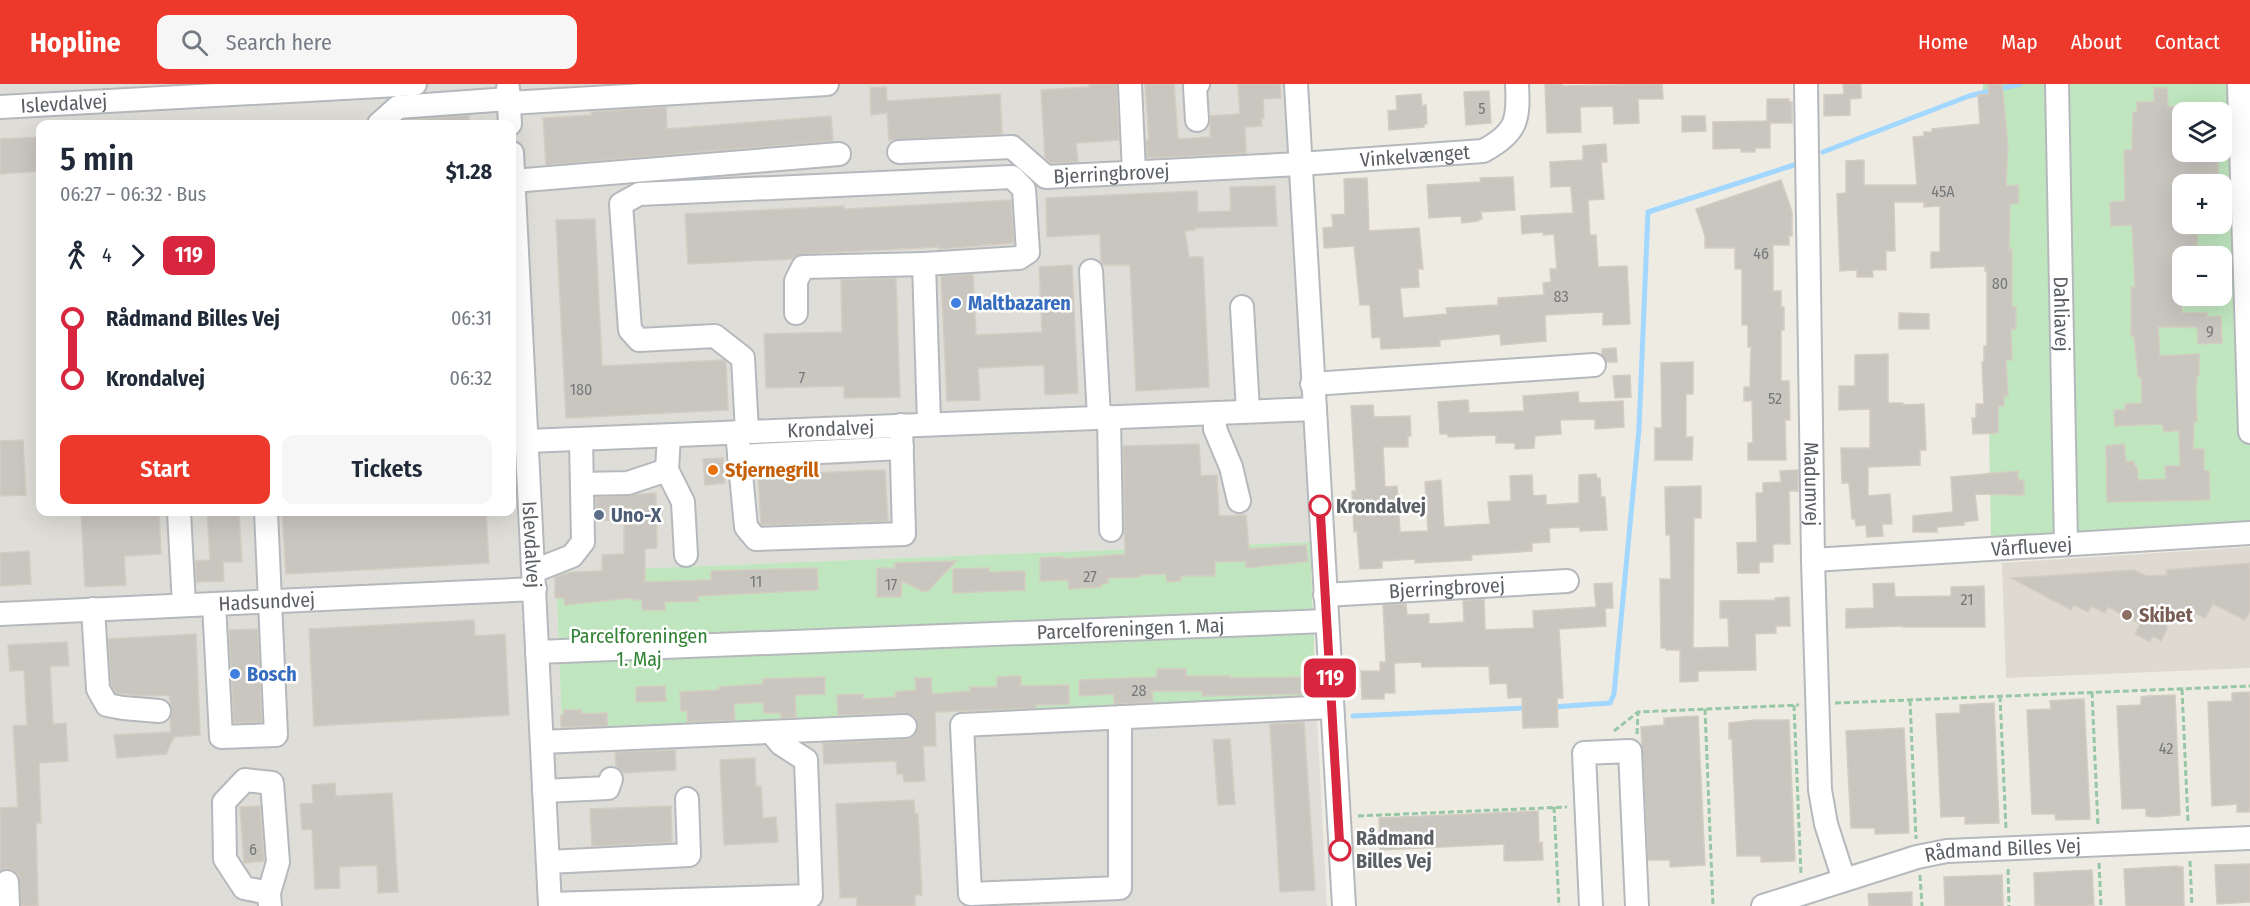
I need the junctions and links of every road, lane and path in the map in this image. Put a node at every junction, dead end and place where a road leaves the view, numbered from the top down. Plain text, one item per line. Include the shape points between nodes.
1 (415, 84) edge
2 (826, 84) edge
3 (1198, 84) edge
4 (1296, 84) edge
5 (1517, 84) edge
6 (1806, 84) edge
7 (2057, 84) edge
8 (2239, 84) edge
9 (390, 85) edge
10 (1130, 85) edge
11 (248, 89) edge
12 (609, 91) edge
13 (546, 93) edge
14 (79, 94) edge
15 (509, 103) edge
16 (1, 107) edge
17 (383, 120) edge
18 (1197, 120) dead end
19 (899, 152) dead end
20 (839, 154) dead end
21 (1300, 164) junction
22 (1134, 172) junction
23 (516, 181) edge
24 (924, 264) junction
25 (1091, 271) dead end
26 (1242, 307) dead end
27 (796, 313) dead end
28 (516, 320) edge
29 (1594, 365) dead end
30 (1312, 384) junction
31 (518, 388) edge
32 (1315, 409) junction
33 (1248, 411) junction
34 (1215, 413) junction
35 (1104, 417) junction
36 (929, 423) junction
37 (901, 424) junction
38 (522, 432) edge
39 (742, 432) junction
40 (2250, 432) edge
41 (669, 436) junction
42 (581, 439) junction
43 (902, 448) junction
44 (739, 456) junction
45 (667, 470) junction
46 (582, 484) junction
47 (1239, 501) dead end
48 (179, 516) edge
49 (266, 516) edge
50 (1111, 530) dead end
51 (2250, 533) edge
52 (2066, 544) junction
53 (686, 555) dead end
54 (1813, 560) junction
55 (534, 580) junction
56 (1567, 581) dead end
57 (1325, 595) junction
58 (271, 601) junction
59 (214, 604) junction
60 (184, 605) junction
61 (93, 609) junction
62 (0, 614) edge
63 (1326, 621) junction
64 (537, 652) junction
65 (2250, 686) edge
66 (2182, 688) junction
67 (2092, 692) junction
68 (2000, 696) junction
69 (1910, 700) junction
70 (1818, 704) junction
71 (1794, 705) junction
72 (1332, 707) junction
73 (1705, 709) junction
74 (159, 711) dead end
75 (1120, 717) junction
76 (905, 726) dead end
77 (771, 732) junction
78 (1611, 732) dead end
79 (542, 742) junction
80 (611, 779) dead end
81 (544, 791) junction
82 (687, 799) dead end
83 (1587, 806) junction
84 (1554, 807) junction
85 (1338, 817) junction
86 (2250, 838) edge
87 (2189, 841) junction
88 (2099, 845) junction
89 (2007, 849) junction
90 (1920, 856) junction
91 (548, 862) junction
92 (1844, 880) junction
93 (7, 882) dead end
94 (1807, 893) junction
95 (269, 900) edge
96 (550, 905) edge
97 (8, 906) edge
98 (1344, 906) edge
99 (1559, 906) edge
100 (1591, 906) edge
101 (1637, 906) edge
102 (1713, 906) edge
103 (1763, 906) edge
104 (1922, 906) edge
105 (2009, 906) edge
106 (2101, 906) edge
107 (2192, 906) edge

1 - 9 street, Islevdalvej
2 - 12 street
3 - 18 street
4 - 21 street
5 - 21 street, Vinkelvænget via 1519,111 1512,130 1484,151
6 - 54 street, Madumvej
7 - 52 street, Dahliavej
8 - 40 street
9 - 11 street, Islevdalvej
10 - 22 street
11 - 14 street, Islevdalvej
12 - 13 street
13 - 15 street
14 - 16 street, Islevdalvej
15 - 17 street via 398,107
19 - 22 street, Bjerringbrovej via 1012,147 1046,177
20 - 23 street
21 - 22 street, Bjerringbrovej
21 - 30 street
24 - 27 street via 803,267 796,281
24 - 36 street
24 - 39 street via 1019,258 1028,252 1024,189 1012,177 639,194 621,204 630,330 639,340 716,336 743,358
25 - 35 street
26 - 33 street
28 - 31 street, Islevdalvej
29 - 30 street
30 - 32 street
31 - 38 street, Islevdalvej
32 - 33 street, Krondalvej
32 - 57 street
33 - 34 street, Krondalvej
34 - 35 street, Krondalvej
34 - 47 street via 1215,429 1232,466
35 - 36 street, Krondalvej
35 - 50 street
36 - 37 street, Krondalvej
37 - 39 street, Krondalvej
37 - 43 street
38 - 42 street, Krondalvej
38 - 55 street, Islevdalvej
39 - 41 street, Krondalvej
39 - 44 street
41 - 42 street, Krondalvej
41 - 45 street
42 - 46 street, Hadsundvej
43 - 44 street
43 - 44 street via 904,534 756,539 746,526
45 - 46 street via 628,483
45 - 53 street via 683,502
46 - 55 street, Hadsundvej via 583,543 572,556
48 - 60 street
49 - 58 street
51 - 52 street, Vårfluevej
52 - 54 street, Vårfluevej
54 - 70 street, Madumvej
55 - 58 street, Hadsundvej
55 - 64 street, Islevdalvej
56 - 57 street, Bjerringbrovej
57 - 63 street
58 - 59 street, Hadsundvej
58 - 59 street via 276,735 221,737
59 - 60 street, Hadsundvej
60 - 61 street, Hadsundvej
61 - 62 street, Hadsundvej
61 - 74 street via 99,688 107,705
63 - 64 street, Parcelforeningen 1. Maj
63 - 72 street
64 - 79 street, Islevdalvej
65 - 66 path
66 - 67 path
66 - 87 path
67 - 68 path
67 - 88 path
68 - 69 path
68 - 89 path
69 - 70 path
69 - 90 path via 1916,842
70 - 71 path
70 - 92 street, Madumvej via 1820,790
71 - 73 path
71 - 94 path via 1801,879
72 - 75 street
72 - 85 street
73 - 78 path via 1638,712
73 - 102 path
75 - 75 street via 962,725 970,894 1120,888
76 - 77 street
77 - 79 street
77 - 96 street via 781,744 806,760 811,896
79 - 81 street, Islevdalvej
80 - 81 street via 608,788
81 - 91 street, Islevdalvej
82 - 91 street via 689,855
83 - 84 path
83 - 100 street
83 - 101 street via 1584,753 1630,751
84 - 85 path
84 - 99 path
85 - 98 street
86 - 87 street, Rådmand Billes Vej
87 - 88 street, Rådmand Billes Vej
87 - 107 path
88 - 89 street, Rådmand Billes Vej
88 - 106 path
89 - 90 street, Rådmand Billes Vej
89 - 105 path
90 - 92 street, Rådmand Billes Vej
90 - 104 path
91 - 96 street, Islevdalvej
92 - 94 street, Rådmand Billes Vej
93 - 97 street
94 - 103 street, Rådmand Billes Vej
95 - 95 street via 278,862 272,783 245,780 224,802 225,859 244,888

